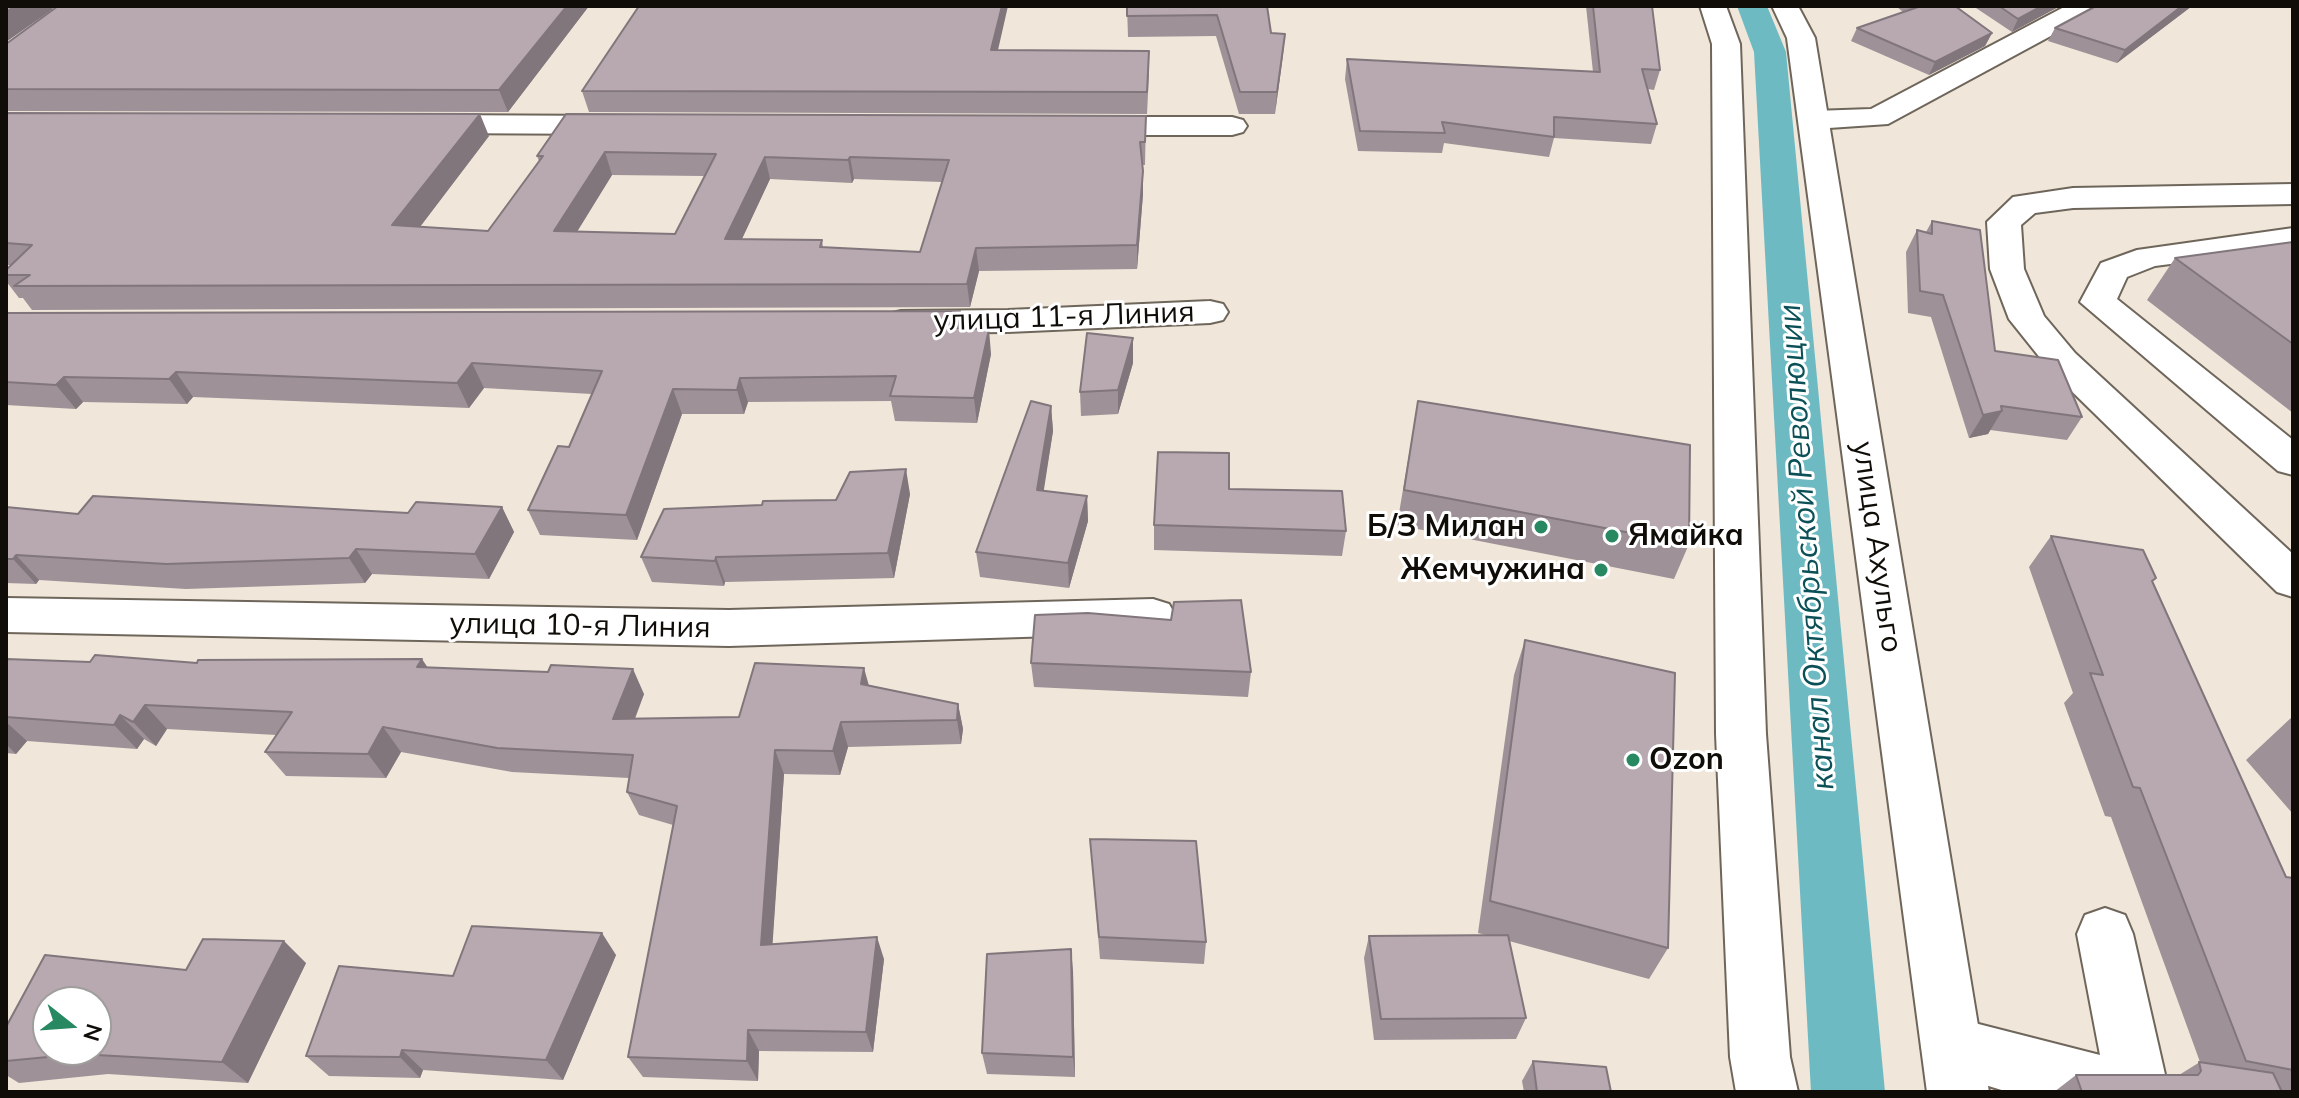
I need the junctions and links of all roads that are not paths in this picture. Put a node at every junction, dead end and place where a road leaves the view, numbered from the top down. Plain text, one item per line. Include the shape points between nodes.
1 (1713, 6) edge
2 (1785, 6) edge
3 (2086, 6) edge
4 (1986, 30) edge
5 (2010, 46) junction
6 (1814, 120) junction
7 (388, 124) edge
8 (643, 125) edge
9 (1057, 126) edge
10 (1232, 126) dead end
11 (2293, 194) edge
12 (2293, 238) edge
13 (1210, 312) dead end
14 (865, 322) edge
15 (2293, 461) edge
16 (2293, 580) edge
17 (6, 615) edge
18 (1153, 616) edge
19 (2105, 934) dead end
20 (1955, 1070) edge
21 (1767, 1092) edge
22 (2125, 1092) edge
23 (2138, 1092) edge

1 - 21 main road via 1726,44 1741,734 1760,1057
2 - 6 main road, улица Ахульго via 1801,38
3 - 5 main road
4 - 5 main road
5 - 6 main road via 1877,118
6 - 20 main road, улица Ахульго
7 - 8 main road
9 - 10 main road
11 - 16 main road via 2073,198 2025,204 2004,222 2007,269 2027,319 2062,361
12 - 15 main road via 2149,257 2113,270 2098,302
13 - 14 main road, улица 11-я Линия
17 - 18 main road, улица 10-я Линия via 729,628
19 - 23 main road
20 - 22 main road

